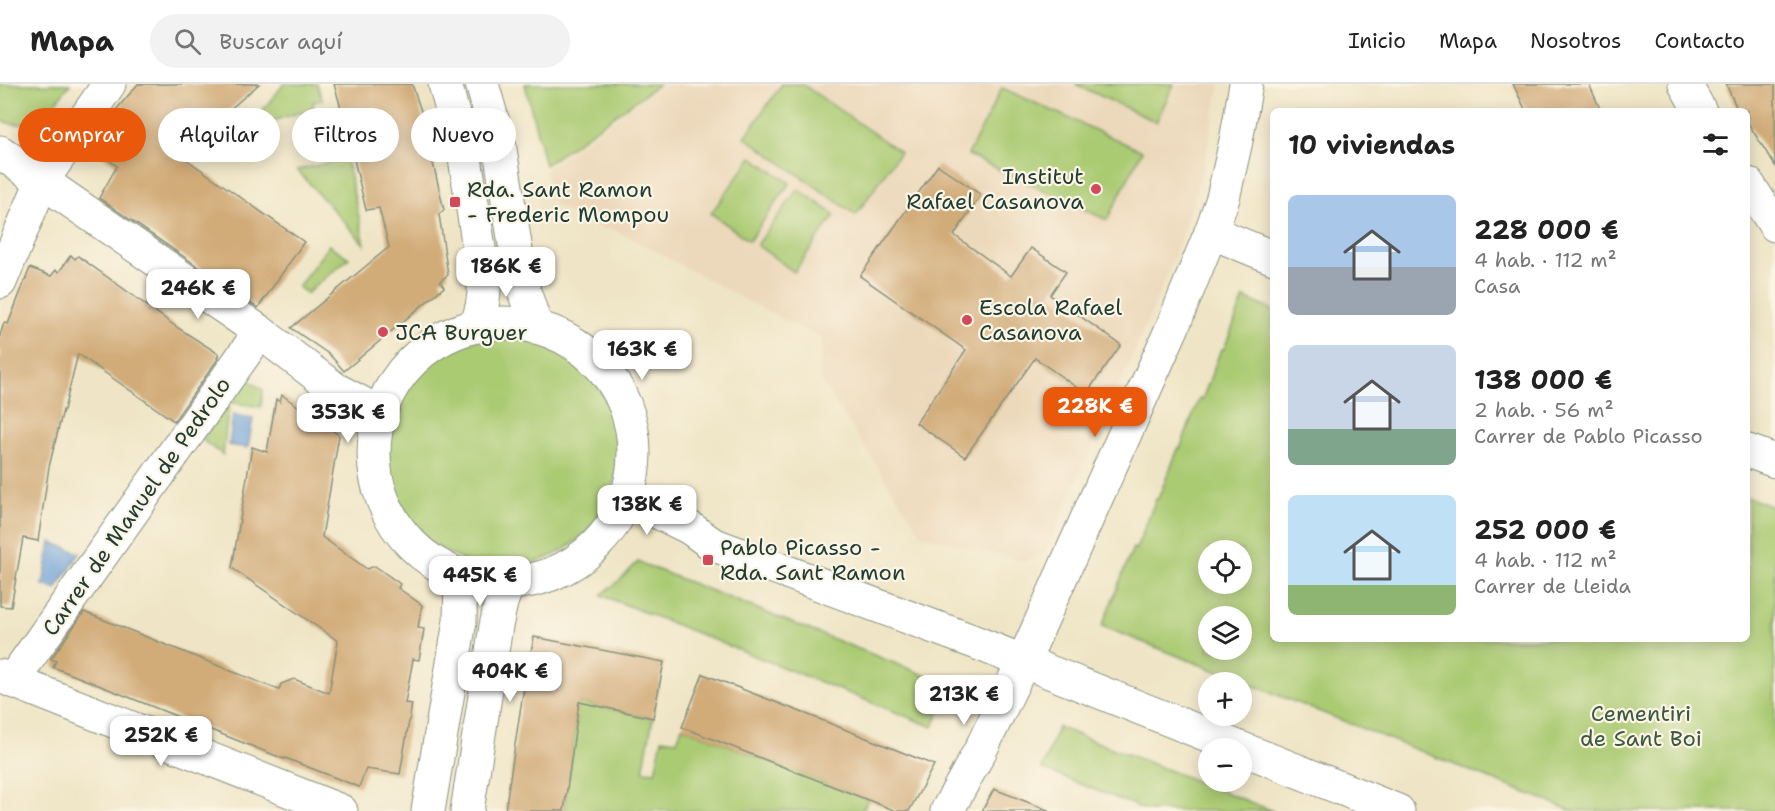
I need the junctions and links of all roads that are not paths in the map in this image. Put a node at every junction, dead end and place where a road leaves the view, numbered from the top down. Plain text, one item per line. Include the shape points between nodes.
1 (109, 84) edge
2 (445, 84) edge
3 (482, 84) edge
4 (1246, 84) edge
5 (1685, 84) edge
6 (1698, 108) edge
7 (0, 152) edge
8 (42, 182) junction
9 (1750, 187) edge
10 (1775, 225) edge
11 (1211, 232) junction
12 (1270, 256) edge
13 (0, 282) edge
14 (476, 326) junction
15 (536, 327) junction
16 (260, 332) junction
17 (380, 412) junction
18 (1750, 452) edge
19 (1775, 461) edge
20 (627, 497) junction
21 (460, 576) junction
22 (508, 583) junction
23 (1023, 662) junction
24 (6, 679) edge
25 (341, 811) edge
26 (428, 811) edge
27 (466, 811) edge
28 (947, 811) edge
29 (1398, 811) edge

1 - 8 street
2 - 14 street via 465,158 484,280
3 - 15 street via 499,143 521,282
4 - 11 street via 1223,198
5 - 6 street
7 - 8 street
8 - 13 street
8 - 16 street
9 - 10 street
11 - 12 street
11 - 23 street
14 - 15 street
14 - 17 street via 444,338 416,357 395,382
15 - 20 street via 571,342 592,357 622,398 634,447
16 - 17 street via 335,389
16 - 24 street, Carrer de Manuel de Pedrolo
17 - 21 street via 374,467 383,502 401,534 414,547
18 - 19 street
20 - 22 street via 613,525 581,559 539,579
20 - 23 street via 690,528 712,544
21 - 22 street
21 - 26 street via 460,621
22 - 27 street via 496,626
23 - 28 street
23 - 29 street
24 - 25 street

